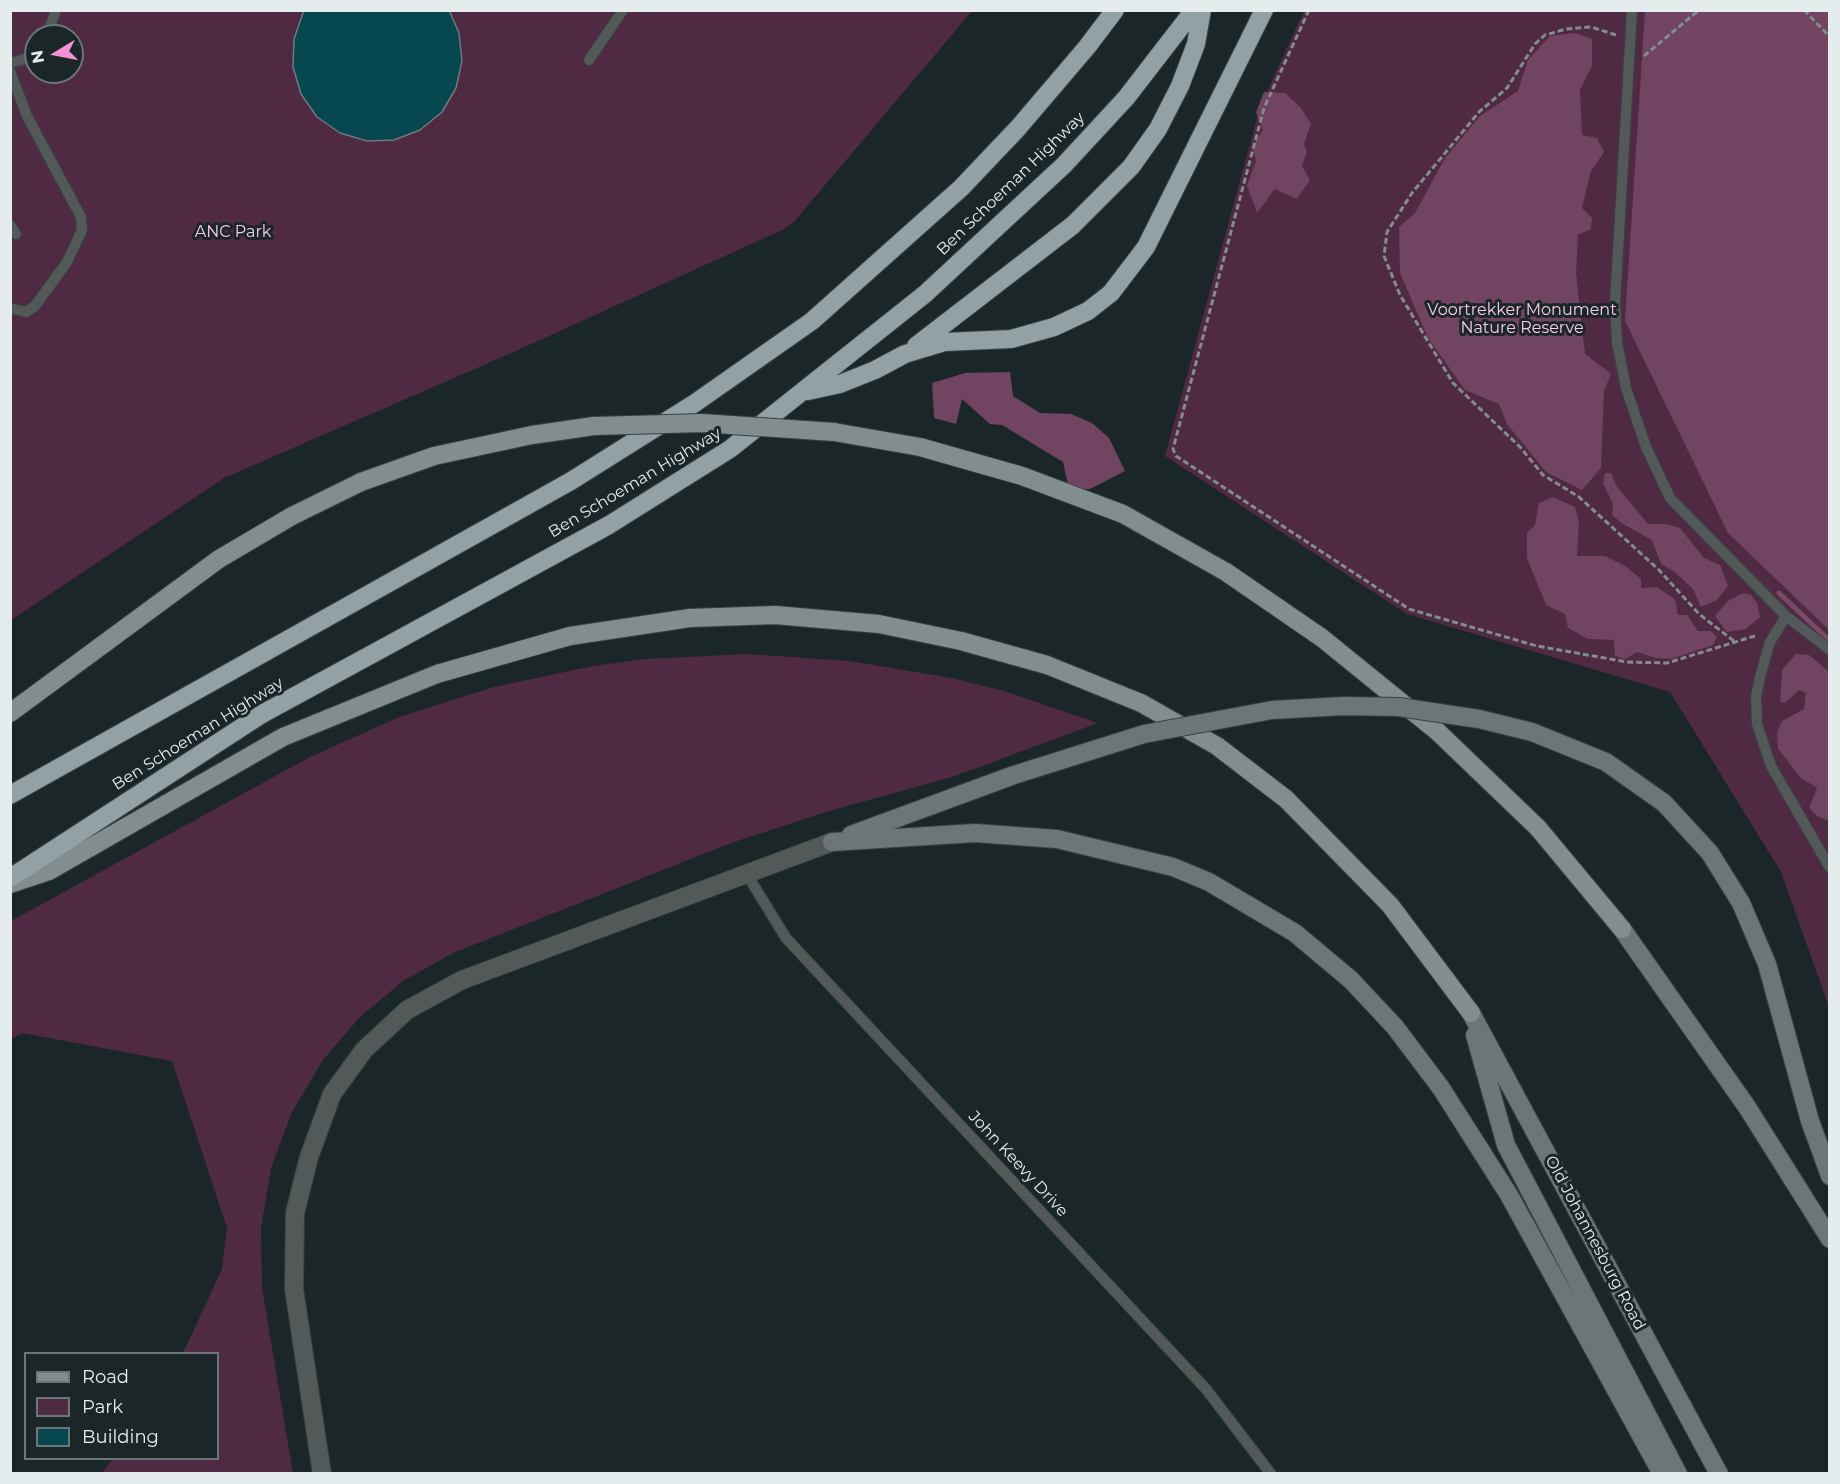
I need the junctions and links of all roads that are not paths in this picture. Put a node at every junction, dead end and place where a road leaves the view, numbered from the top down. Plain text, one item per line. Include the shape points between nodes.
1 (622, 10) edge
2 (1114, 10) edge
3 (1194, 10) edge
4 (1202, 10) edge
5 (1264, 10) edge
6 (1632, 10) edge
7 (589, 60) dead end
8 (10, 71) edge
9 (10, 308) edge
10 (905, 354) junction
11 (805, 392) junction
12 (1786, 616) junction
13 (1810, 636) junction
14 (1830, 650) edge
15 (1830, 659) edge
16 (10, 713) edge
17 (10, 795) edge
18 (832, 842) junction
19 (1830, 868) edge
20 (746, 873) junction
21 (10, 878) edge
22 (10, 884) edge
23 (1471, 1013) junction
24 (1830, 1176) edge
25 (1830, 1239) edge
26 (322, 1473) edge
27 (1271, 1473) edge
28 (1662, 1473) edge
29 (1678, 1473) edge
30 (1719, 1473) edge

1 - 7 lane
2 - 17 highway, Ben Schoeman Highway via 1026,119 961,188 812,321 695,403 571,480
3 - 11 highway, Ben Schoeman Highway via 1126,98 1064,165 925,294
4 - 10 highway via 1196,44 1180,86 1158,129 1131,167 1073,225
5 - 10 highway via 1146,247 1111,293 1088,311 1025,336 945,342
6 - 12 lane via 1615,303 1617,342 1626,388 1646,447 1670,498
8 - 9 lane via 27,116 81,218 82,230 67,262 35,306 26,312
10 - 11 highway via 840,384
11 - 21 highway, Ben Schoeman Highway via 730,449 609,525 262,714
12 - 13 lane
12 - 19 lane via 1770,642 1756,697 1757,724 1771,766
13 - 14 lane
13 - 15 lane
16 - 25 main road, bridge via 219,559 292,516 361,482 434,456 594,426 702,423 834,432 920,447 1023,476 1123,514 1226,572 1322,638 1438,732 1538,828 1622,928 1747,1107
18 - 20 street
18 - 24 main road, bridge via 1014,775 1144,734 1272,710 1399,707 1532,732 1606,762 1664,803 1710,853 1741,903 1767,964 1810,1121
18 - 28 main road via 975,833 1057,839 1173,867 1209,882 1295,933 1351,980 1395,1027 1441,1088 1509,1195
20 - 26 street via 462,980 407,1010 364,1050 332,1094 309,1157 295,1224 294,1289
20 - 27 lane, John Keevy Drive via 786,938 1206,1389
22 - 23 main road via 49,871 283,737 437,674 570,636 690,618 775,615 867,623 961,641 1047,664 1141,703 1217,746 1286,800 1390,905
23 - 29 main road via 1506,1145
23 - 30 main road, Old Johannesburg Road

